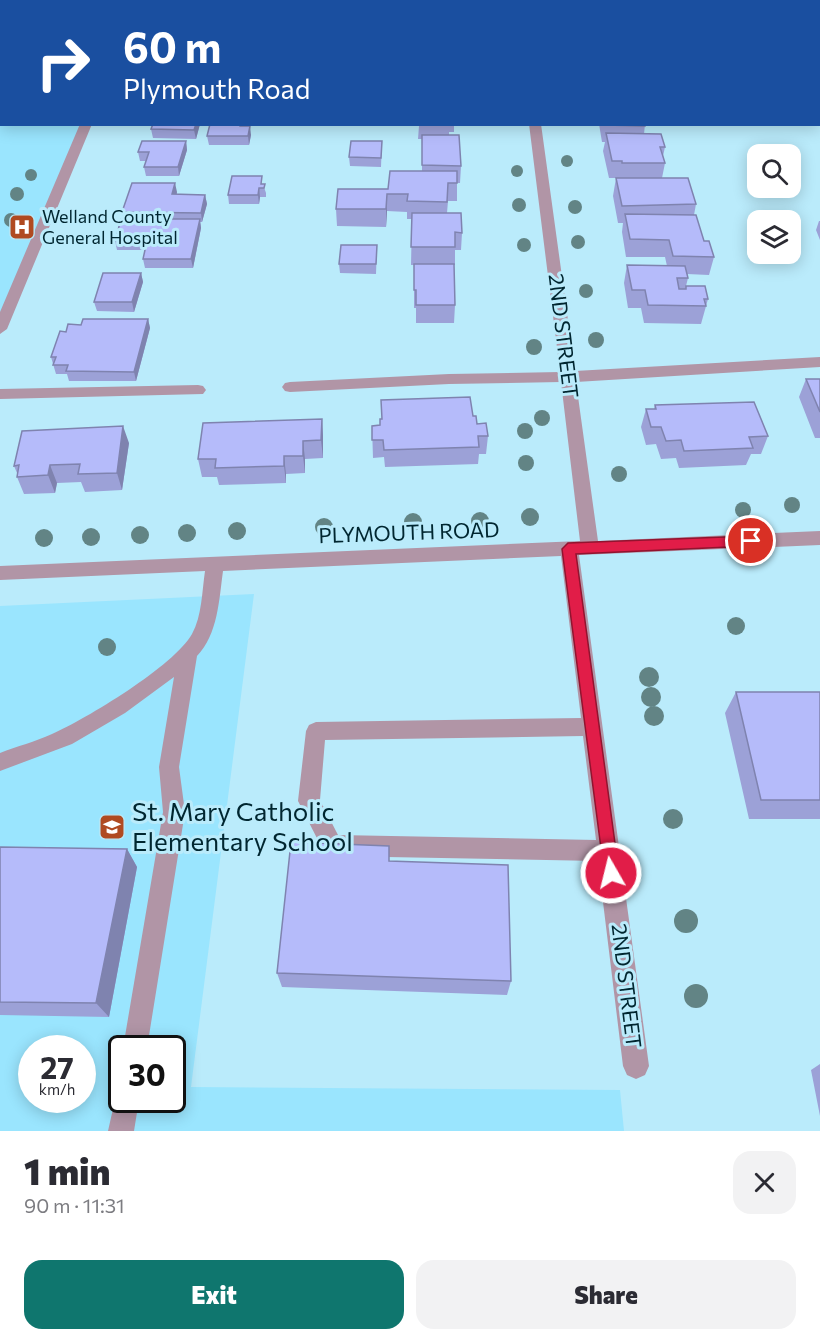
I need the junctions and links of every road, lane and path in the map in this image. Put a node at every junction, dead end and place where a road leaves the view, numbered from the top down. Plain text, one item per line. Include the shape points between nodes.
1 (85, 126) edge
2 (535, 126) edge
3 (0, 329) edge
4 (820, 362) edge
5 (568, 377) junction
6 (290, 387) dead end
7 (198, 390) dead end
8 (0, 394) edge
9 (820, 538) edge
10 (590, 548) junction
11 (568, 549) junction
12 (215, 564) junction
13 (0, 573) edge
14 (188, 652) junction
15 (592, 727) junction
16 (0, 762) edge
17 (608, 851) junction
18 (137, 1035) edge
19 (636, 1066) dead end
20 (124, 1113) edge
21 (121, 1131) edge

1 - 3 street
2 - 5 street, 2ND STREET
4 - 5 street
5 - 6 street
5 - 10 street, 2ND STREET
7 - 8 street
9 - 10 street, PLYMOUTH ROAD
10 - 11 street, PLYMOUTH ROAD
11 - 12 street, PLYMOUTH ROAD
11 - 15 street, 2ND STREET
12 - 13 street, PLYMOUTH ROAD
12 - 14 street via 201,636
14 - 16 street via 103,716 64,739
14 - 18 street via 169,767 174,812
15 - 17 street, 2ND STREET
15 - 17 street via 316,731 309,801 332,845
17 - 19 street, 2ND STREET
20 - 21 street

